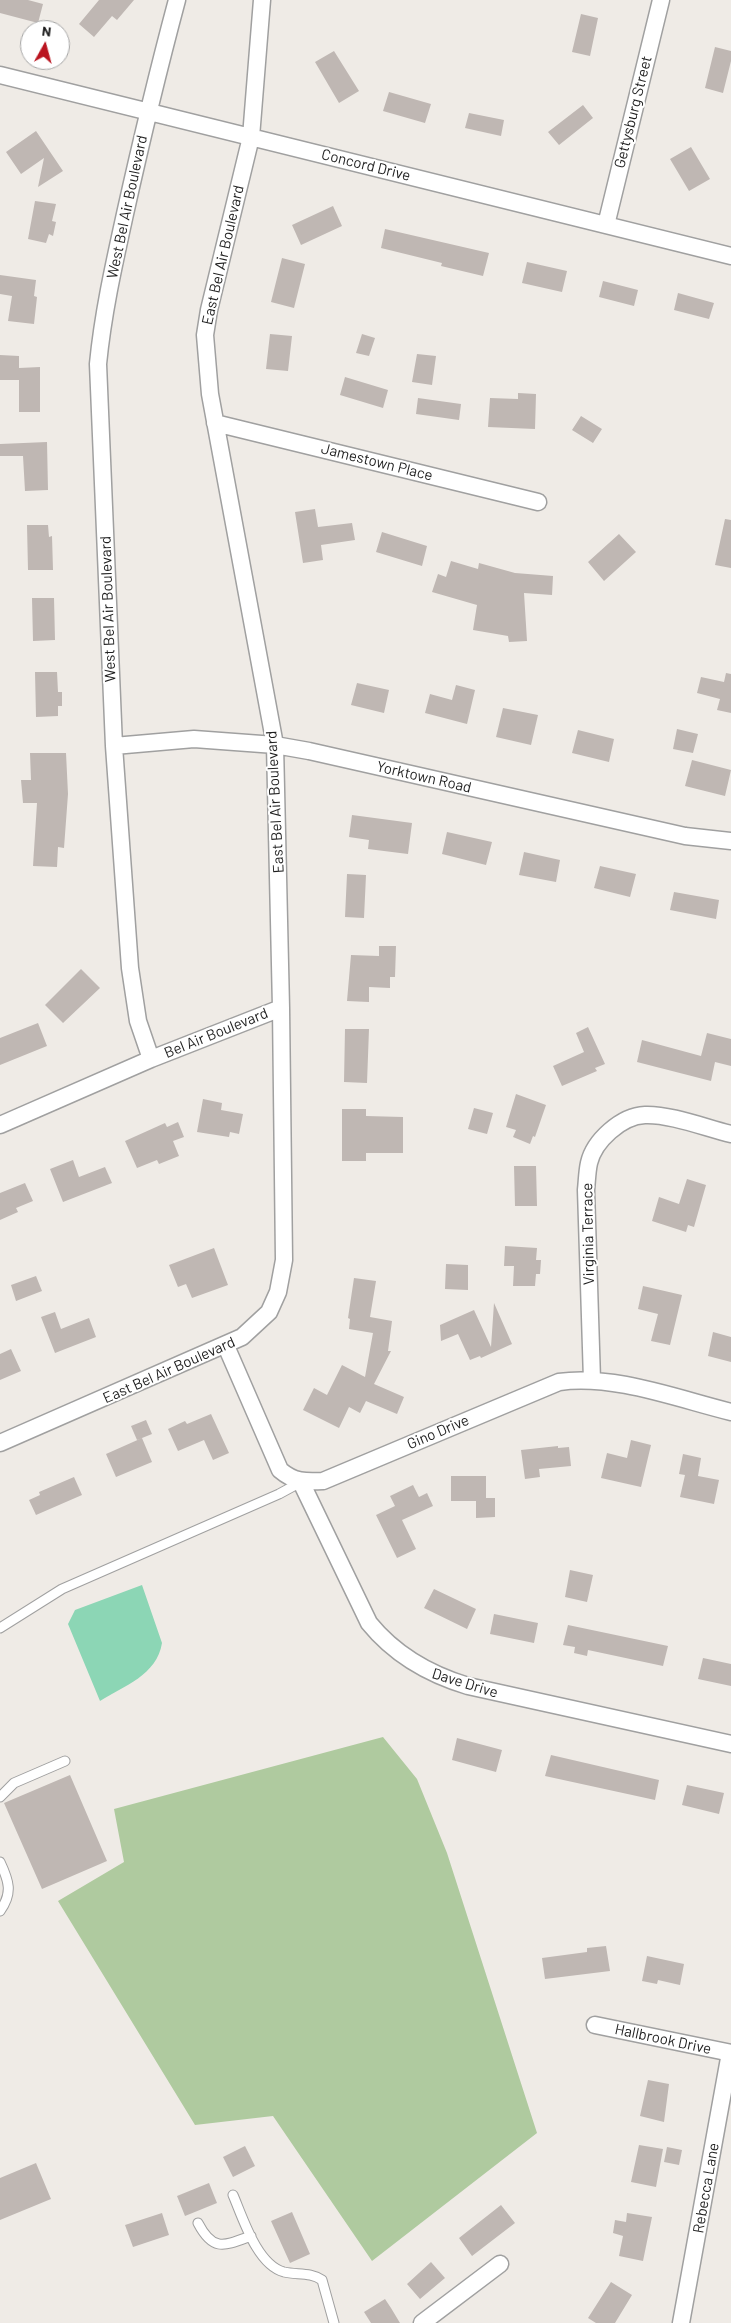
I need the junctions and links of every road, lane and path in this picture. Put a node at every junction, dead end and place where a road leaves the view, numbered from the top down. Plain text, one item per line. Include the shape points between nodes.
1 (176, 0) edge
2 (262, 0) edge
3 (661, 0) edge
4 (0, 75) edge
5 (148, 111) junction
6 (251, 137) junction
7 (606, 225) junction
8 (731, 256) edge
9 (215, 423) junction
10 (538, 502) dead end
11 (275, 745) junction
12 (114, 746) junction
13 (731, 841) edge
14 (281, 1008) junction
15 (151, 1059) junction
16 (0, 1125) edge
17 (731, 1134) edge
18 (226, 1346) junction
19 (592, 1380) junction
20 (731, 1412) edge
21 (0, 1443) edge
22 (301, 1482) junction
23 (0, 1628) edge
24 (731, 1744) edge
25 (65, 1761) dead end
26 (0, 1797) edge
27 (0, 1862) edge
28 (0, 1911) edge
29 (595, 2024) dead end
30 (731, 2053) edge
31 (233, 2195) dead end
32 (198, 2222) dead end
33 (251, 2236) junction
34 (500, 2264) dead end
35 (334, 2323) edge
36 (422, 2323) edge
37 (681, 2323) edge

1 - 5 street, West Bel Air Boulevard
2 - 6 street, East Bel Air Boulevard
3 - 7 street, Gettysburg Street
4 - 5 street, Concord Drive
5 - 6 street, Concord Drive
5 - 12 street, West Bel Air Boulevard via 107,299 98,364
6 - 7 street, Concord Drive
6 - 9 street, East Bel Air Boulevard via 205,335
7 - 8 street, Concord Drive
9 - 10 street, Jamestown Place
9 - 11 street, East Bel Air Boulevard
11 - 12 street, Yorktown Road via 194,739
11 - 13 street, Yorktown Road via 685,836
11 - 14 street, East Bel Air Boulevard
12 - 15 street, West Bel Air Boulevard via 130,968 138,1021
14 - 15 street, Bel Air Boulevard
14 - 18 street, East Bel Air Boulevard via 282,1278 269,1312 242,1337
15 - 16 street
17 - 19 street, Virginia Terrace via 644,1115 621,1124 594,1150 586,1190
18 - 21 street, East Bel Air Boulevard
18 - 22 street via 280,1470
19 - 20 street, Gino Drive
19 - 22 street, Gino Drive via 559,1382 323,1481
22 - 23 lane via 62,1589
22 - 24 street, Dave Drive via 369,1623 414,1664 468,1686
25 - 26 lane via 14,1783
27 - 28 lane via 10,1890
29 - 30 street, Hallbrook Drive
30 - 37 street, Rebecca Lane
31 - 33 lane
32 - 33 lane via 207,2238 215,2244 224,2245
33 - 35 lane via 272,2267 317,2276 322,2280
34 - 36 street

